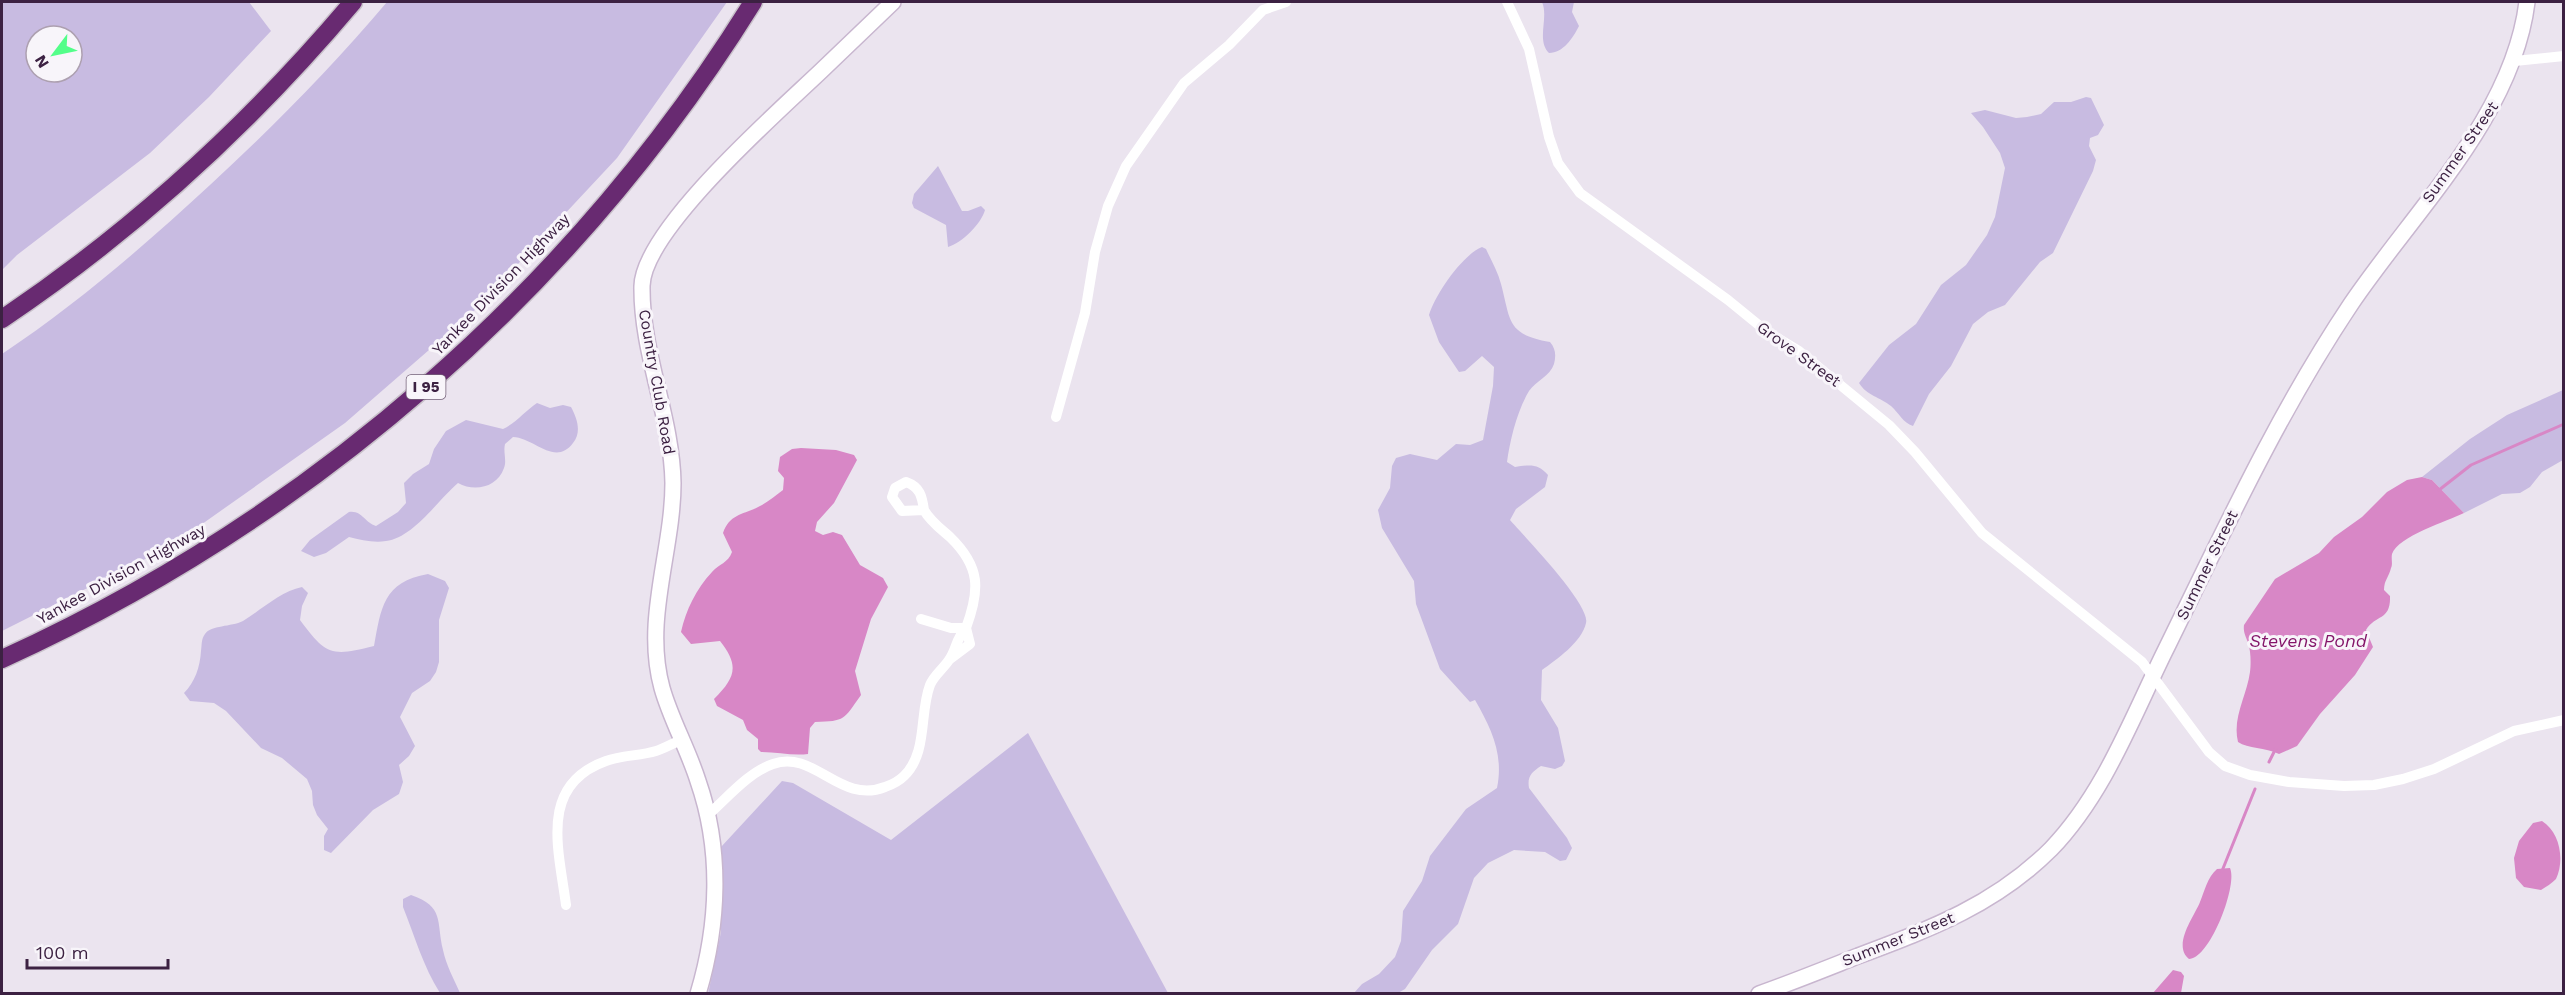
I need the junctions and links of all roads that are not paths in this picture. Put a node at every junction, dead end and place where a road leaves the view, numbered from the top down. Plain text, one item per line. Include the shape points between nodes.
1 (353, 2) edge
2 (753, 2) edge
3 (893, 2) edge
4 (1286, 2) edge
5 (1507, 2) edge
6 (2527, 2) edge
7 (2564, 56) edge
8 (2515, 61) junction
9 (2, 320) edge
10 (1056, 417) dead end
11 (924, 510) dead end
12 (921, 619) dead end
13 (966, 628) junction
14 (2, 659) edge
15 (2153, 675) junction
16 (2564, 720) edge
17 (682, 740) junction
18 (709, 814) junction
19 (566, 905) dead end
20 (698, 993) edge
21 (1760, 993) edge

1 - 9 highway via 276,88 191,171 93,253
2 - 14 highway, Yankee Division Highway / I 95 via 685,102 609,199 534,283 428,385 328,466 226,537 122,599
3 - 17 main road, Country Club Road via 732,154 657,245 645,270 644,315 670,446 673,483 656,617 658,665 669,713
4 - 10 street via 1263,10 1185,83 1126,166 1108,206 1095,252 1085,313
5 - 15 street, Grove Street via 1529,49 1558,163 1580,193 1860,399 1915,452 1982,533 2129,651
6 - 8 main road, Summer Street
7 - 8 street
8 - 15 main road, Summer Street via 2503,89 2460,158 2352,303 2300,383
11 - 13 street via 962,549 973,569 977,586
12 - 13 street
13 - 18 street via 957,638 950,659 931,683 916,760 904,776 891,785 866,792 842,786 805,765 775,763 757,773
15 - 16 street, Grove Street via 2216,759 2239,773 2289,782 2344,786 2403,779 2434,769 2514,731
15 - 21 main road, Summer Street via 2111,763 2074,821 2052,848 2008,885 1987,901 1923,932
17 - 18 main road, Country Club Road
17 - 19 street via 596,765 580,775 568,790 556,827
18 - 20 main road, Country Club Road via 714,917

